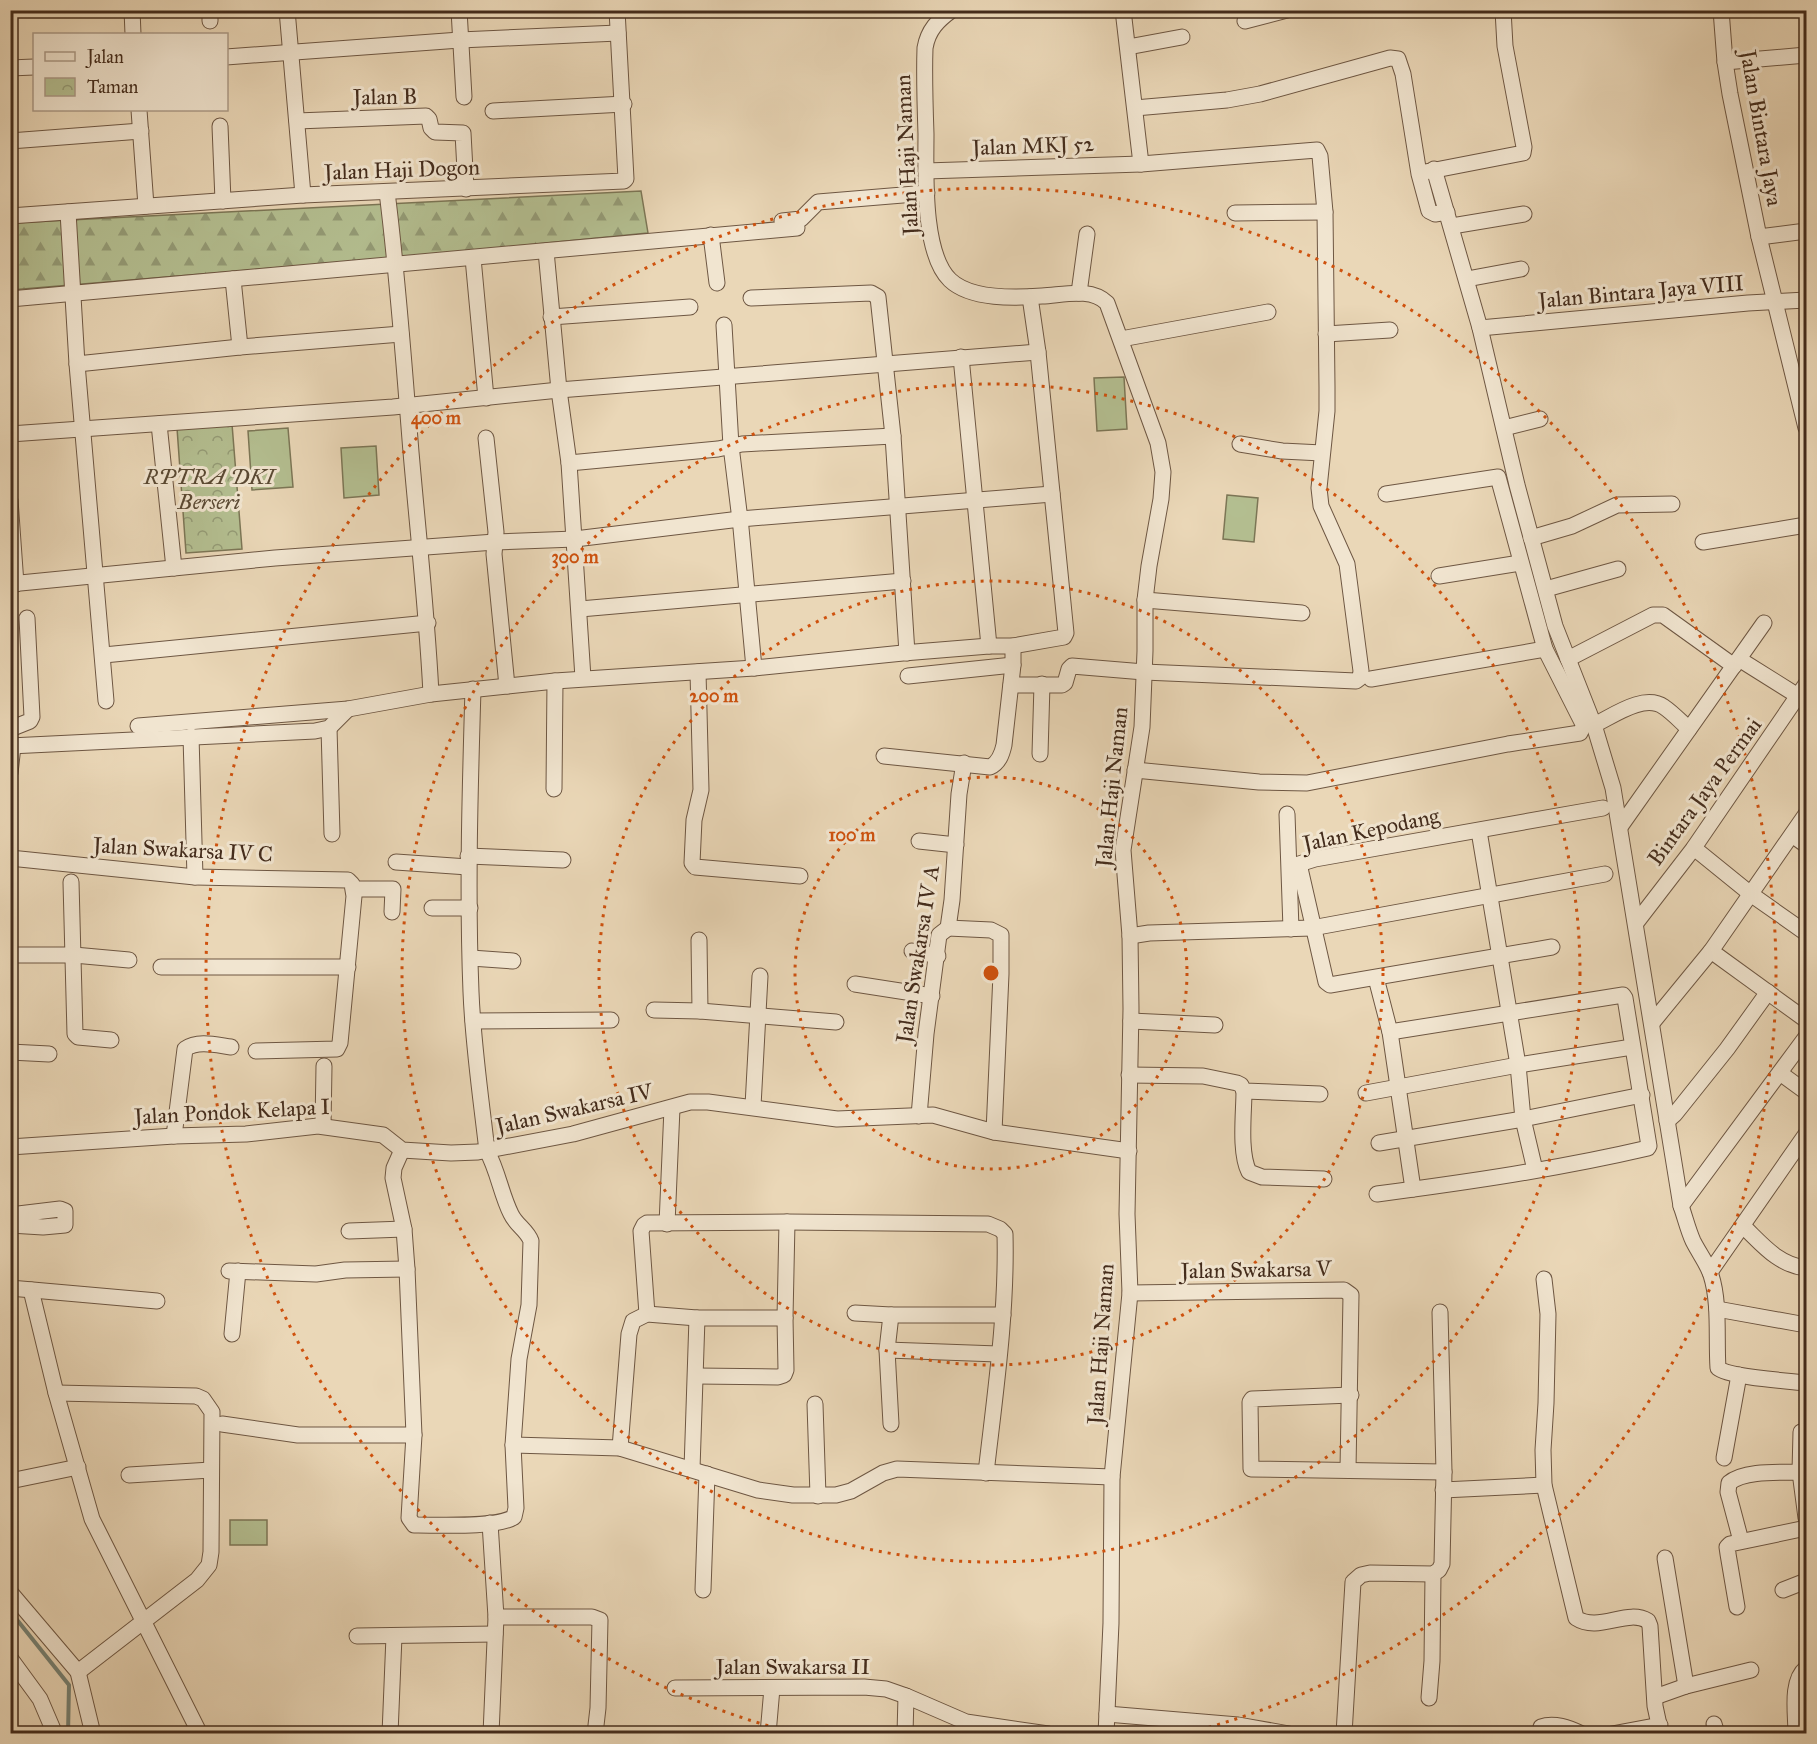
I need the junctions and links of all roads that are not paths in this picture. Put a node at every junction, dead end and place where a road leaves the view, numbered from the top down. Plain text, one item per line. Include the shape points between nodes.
1 (132, 10) edge
2 (288, 10) edge
3 (459, 10) edge
4 (617, 10) edge
5 (952, 10) edge
6 (1123, 10) edge
7 (1287, 10) edge
8 (1503, 10) edge
9 (1721, 10) edge
10 (1245, 21) dead end
11 (133, 33) edge
12 (618, 33) junction
13 (1182, 37) dead end
14 (460, 40) junction
15 (1128, 48) junction
16 (290, 53) junction
17 (1806, 55) edge
18 (228, 57) edge
19 (1725, 62) junction
20 (33, 67) edge
21 (10, 68) edge
22 (464, 97) dead end
23 (624, 104) junction
24 (1135, 108) junction
25 (139, 111) edge
26 (493, 111) dead end
27 (297, 121) junction
28 (220, 126) dead end
29 (141, 131) junction
30 (10, 141) edge
31 (1142, 164) junction
32 (926, 171) junction
33 (1427, 172) junction
34 (466, 189) junction
35 (387, 192) junction
36 (927, 193) junction
37 (303, 195) junction
38 (223, 201) junction
39 (146, 206) junction
40 (68, 212) junction
41 (1325, 212) junction
42 (1235, 213) dead end
43 (1524, 214) dead end
44 (10, 216) edge
45 (1449, 219) junction
46 (710, 231) junction
47 (1806, 231) edge
48 (1087, 234) dead end
49 (1759, 237) junction
50 (546, 251) junction
51 (473, 258) junction
52 (397, 264) junction
53 (1521, 269) dead end
54 (233, 279) junction
55 (1467, 279) junction
56 (717, 283) dead end
57 (1079, 293) junction
58 (74, 294) junction
59 (1030, 297) junction
60 (751, 298) dead end
61 (10, 299) edge
62 (1806, 300) edge
63 (1774, 302) junction
64 (690, 307) dead end
65 (1268, 312) dead end
66 (551, 317) junction
67 (724, 325) dead end
68 (1480, 328) junction
69 (1390, 330) dead end
70 (401, 334) junction
71 (1326, 334) junction
72 (1121, 339) junction
73 (240, 347) junction
74 (1038, 352) junction
75 (961, 357) junction
76 (77, 364) junction
77 (886, 365) junction
78 (728, 378) junction
79 (560, 390) junction
80 (486, 398) junction
81 (407, 406) junction
82 (1540, 419) dead end
83 (159, 424) junction
84 (83, 428) junction
85 (1504, 428) junction
86 (1806, 428) edge
87 (10, 434) edge
88 (893, 436) junction
89 (486, 438) dead end
90 (1240, 444) dead end
91 (731, 446) junction
92 (1322, 453) junction
93 (569, 463) junction
94 (1052, 494) junction
95 (1386, 494) dead end
96 (10, 500) edge
97 (976, 501) junction
98 (1672, 504) dead end
99 (896, 507) junction
100 (740, 519) junction
101 (1806, 525) edge
102 (1531, 538) junction
103 (575, 539) junction
104 (495, 542) junction
105 (1703, 542) dead end
106 (419, 547) junction
107 (1521, 563) junction
108 (174, 568) junction
109 (1618, 569) dead end
110 (94, 576) junction
111 (1440, 576) dead end
112 (903, 580) junction
113 (13, 584) edge
114 (1546, 590) junction
115 (748, 595) junction
116 (1145, 600) junction
117 (580, 609) junction
118 (1302, 613) dead end
119 (27, 618) dead end
120 (428, 623) junction
121 (1764, 623) dead end
122 (989, 646) junction
123 (1013, 646) junction
124 (1545, 649) junction
125 (907, 653) junction
126 (104, 655) junction
127 (1568, 659) junction
128 (1736, 662) junction
129 (1013, 665) junction
130 (754, 668) junction
131 (698, 672) junction
132 (1144, 672) junction
133 (908, 676) dead end
134 (583, 678) junction
135 (1371, 679) dead end
136 (555, 681) junction
137 (1042, 684) junction
138 (1011, 685) junction
139 (507, 686) junction
140 (473, 689) junction
141 (431, 694) junction
142 (1804, 694) edge
143 (106, 701) dead end
144 (348, 709) junction
145 (1594, 725) junction
146 (138, 726) dead end
147 (329, 728) junction
148 (10, 729) edge
149 (1689, 729) junction
150 (191, 736) junction
151 (12, 746) edge
152 (1040, 754) dead end
153 (884, 756) dead end
154 (964, 764) junction
155 (1135, 770) junction
156 (10, 773) edge
157 (554, 789) dead end
158 (1602, 808) dead end
159 (1287, 814) dead end
160 (1806, 814) edge
161 (1620, 827) junction
162 (1479, 831) junction
163 (332, 834) dead end
164 (1792, 835) junction
165 (919, 841) dead end
166 (956, 845) junction
167 (1806, 845) edge
168 (1694, 848) junction
169 (10, 858) edge
170 (563, 860) dead end
171 (396, 862) dead end
172 (468, 862) junction
173 (1605, 874) dead end
174 (800, 876) dead end
175 (195, 877) junction
176 (71, 882) dead end
177 (353, 887) junction
178 (1488, 894) junction
179 (1752, 895) junction
180 (432, 908) dead end
181 (470, 908) junction
182 (392, 912) dead end
183 (1636, 923) junction
184 (948, 928) junction
185 (1312, 928) junction
186 (1292, 929) junction
187 (1806, 933) edge
188 (1130, 936) junction
189 (699, 940) dead end
190 (1552, 947) dead end
191 (912, 951) dead end
192 (1711, 951) junction
193 (10, 955) edge
194 (74, 956) junction
195 (938, 956) junction
196 (1499, 956) junction
197 (471, 958) junction
198 (129, 960) dead end
199 (513, 961) dead end
200 (161, 967) dead end
201 (348, 967) junction
202 (760, 976) dead end
203 (1376, 978) junction
204 (855, 984) dead end
205 (1768, 992) junction
206 (932, 996) junction
207 (654, 1010) dead end
208 (700, 1011) junction
209 (1509, 1013) junction
210 (759, 1015) junction
211 (611, 1020) dead end
212 (1806, 1020) edge
213 (473, 1021) junction
214 (1131, 1021) junction
215 (836, 1022) dead end
216 (1652, 1023) junction
217 (1215, 1025) dead end
218 (1390, 1032) junction
219 (1806, 1037) edge
220 (111, 1040) dead end
221 (231, 1047) dead end
222 (1632, 1047) junction
223 (256, 1051) dead end
224 (10, 1052) edge
225 (49, 1054) dead end
226 (1518, 1065) junction
227 (324, 1066) dead end
228 (1780, 1073) junction
229 (1129, 1075) junction
230 (1397, 1086) junction
231 (1244, 1091) junction
232 (1806, 1092) edge
233 (1366, 1093) dead end
234 (1320, 1094) dead end
235 (1642, 1095) junction
236 (753, 1106) junction
237 (672, 1108) junction
238 (919, 1116) junction
239 (1523, 1119) junction
240 (1668, 1121) junction
241 (323, 1126) junction
242 (994, 1131) junction
243 (1806, 1134) edge
244 (174, 1136) junction
245 (1406, 1140) junction
246 (1378, 1143) dead end
247 (10, 1147) edge
248 (402, 1150) junction
249 (487, 1151) junction
250 (1129, 1152) junction
251 (1535, 1170) junction
252 (1324, 1179) dead end
253 (1413, 1189) junction
254 (1377, 1194) dead end
255 (1681, 1206) junction
256 (10, 1215) edge
257 (787, 1222) junction
258 (667, 1224) junction
259 (10, 1225) edge
260 (1743, 1226) junction
261 (404, 1230) junction
262 (349, 1231) dead end
263 (1806, 1268) edge
264 (407, 1269) junction
265 (1710, 1272) junction
266 (1544, 1279) dead end
267 (10, 1288) edge
268 (31, 1290) junction
269 (1130, 1293) junction
270 (157, 1301) dead end
271 (1717, 1310) junction
272 (1440, 1312) dead end
273 (855, 1313) dead end
274 (647, 1314) junction
275 (891, 1315) junction
276 (1003, 1315) junction
277 (697, 1318) junction
278 (785, 1318) junction
279 (1806, 1325) edge
280 (232, 1334) dead end
281 (887, 1350) junction
282 (998, 1354) junction
283 (1739, 1375) junction
284 (696, 1376) junction
285 (1806, 1383) edge
286 (56, 1393) junction
287 (1351, 1395) junction
288 (815, 1404) dead end
289 (222, 1424) dead end
290 (891, 1424) dead end
291 (1801, 1432) dead end
292 (414, 1435) junction
293 (513, 1445) junction
294 (620, 1448) junction
295 (1724, 1458) dead end
296 (78, 1467) junction
297 (1348, 1469) junction
298 (211, 1470) junction
299 (699, 1472) junction
300 (1444, 1472) junction
301 (1803, 1472) edge
302 (986, 1473) junction
303 (129, 1474) dead end
304 (1113, 1477) junction
305 (10, 1481) edge
306 (1544, 1485) junction
307 (1443, 1490) junction
308 (818, 1496) junction
309 (1806, 1518) edge
310 (490, 1523) junction
311 (1806, 1528) edge
312 (1741, 1541) junction
313 (1665, 1558) dead end
314 (1433, 1574) junction
315 (1806, 1581) edge
316 (703, 1590) dead end
317 (1783, 1590) dead end
318 (10, 1592) edge
319 (1737, 1607) dead end
320 (496, 1617) junction
321 (144, 1620) junction
322 (495, 1634) junction
323 (357, 1635) dead end
324 (394, 1636) junction
325 (10, 1658) edge
326 (1806, 1668) edge
327 (1751, 1670) dead end
328 (78, 1672) junction
329 (1686, 1686) junction
330 (675, 1688) dead end
331 (771, 1688) junction
332 (906, 1696) junction
333 (1655, 1697) junction
334 (1429, 1698) dead end
335 (1107, 1714) junction
336 (1661, 1729) edge
337 (390, 1733) edge
338 (55, 1734) edge
339 (93, 1734) edge
340 (200, 1734) edge
341 (405, 1734) edge
342 (491, 1734) edge
343 (595, 1734) edge
344 (768, 1734) edge
345 (905, 1734) edge
346 (1048, 1734) edge
347 (1106, 1734) edge
348 (1289, 1734) edge
349 (1344, 1734) edge
350 (1539, 1734) edge
351 (1582, 1734) edge
352 (1612, 1734) edge
353 (1796, 1734) edge

1 - 11 street
2 - 16 street
3 - 14 street
4 - 12 street, Jalan Haji Dogon
5 - 32 street, Jalan Haji Naman via 936,23 926,39
6 - 15 street
7 - 10 street
8 - 33 street via 1505,46 1524,150 1521,154
9 - 19 street, Jalan Bintara Jaya
12 - 14 street
12 - 23 street, Jalan Haji Dogon
13 - 15 street
14 - 16 street
14 - 22 street
15 - 24 street
16 - 18 street
16 - 27 street
17 - 19 street
19 - 49 street, Jalan Bintara Jaya
20 - 21 street
23 - 26 street
23 - 34 street, Jalan Haji Dogon via 625,181
24 - 31 street
24 - 33 street via 1243,97 1396,58
25 - 29 street
27 - 34 street, Jalan B via 426,116 435,132 463,133
27 - 37 street
28 - 38 street
29 - 30 street
29 - 39 street
31 - 32 street, Jalan MKJ 52
31 - 41 street, Jalan MKJ 52 via 1317,150
32 - 36 street, Jalan Haji Naman
33 - 45 street
34 - 35 street, Jalan Haji Dogon
35 - 37 street, Jalan Haji Dogon
35 - 52 street
36 - 46 street via 816,202 799,223
36 - 59 street, Jalan Haji Naman via 932,241 950,281 988,295
37 - 38 street, Jalan Haji Dogon
38 - 39 street, Jalan Haji Dogon
39 - 40 street, Jalan Haji Dogon
40 - 44 street, Jalan Haji Dogon
40 - 58 street
41 - 42 street
41 - 71 street
43 - 45 street
45 - 55 street
46 - 50 street
46 - 56 street
47 - 49 street
48 - 57 street
49 - 63 street, Jalan Bintara Jaya
50 - 51 street
50 - 66 street
51 - 52 street
51 - 80 street
52 - 54 street
52 - 70 street
53 - 55 street
54 - 58 street
54 - 73 street
55 - 68 street
57 - 59 street, Jalan Haji Naman
57 - 72 street, Jalan Haji Naman via 1098,296 1107,303
58 - 61 street
58 - 76 street
59 - 74 street
60 - 77 street via 875,294
62 - 63 street, Jalan Bintara Jaya VIII
63 - 68 street, Jalan Bintara Jaya VIII
63 - 86 street, Jalan Bintara Jaya
64 - 66 street
65 - 72 street
66 - 79 street
67 - 78 street
68 - 85 street
69 - 71 street
70 - 73 street
70 - 81 street
71 - 92 street via 1327,411
72 - 116 street, Jalan Haji Naman via 1158,443 1163,472
73 - 76 street
74 - 75 street
74 - 94 street
75 - 77 street
75 - 97 street
76 - 84 street
77 - 78 street
77 - 88 street
78 - 79 street
78 - 91 street
79 - 80 street
79 - 93 street
80 - 81 street
81 - 83 street
81 - 106 street
82 - 85 street
83 - 84 street
83 - 108 street
84 - 87 street
84 - 110 street
85 - 102 street
88 - 91 street
88 - 99 street
89 - 104 street
90 - 92 street
91 - 93 street
91 - 100 street
92 - 132 street via 1321,506 1347,564 1360,678 1356,681
93 - 103 street
94 - 97 street
94 - 123 street via 1066,633 1060,639
95 - 107 street via 1498,477
96 - 113 street
97 - 99 street
97 - 122 street
98 - 102 street via 1617,505 1572,526
99 - 100 street
99 - 112 street
100 - 103 street
100 - 115 street
101 - 105 street
102 - 114 street
103 - 104 street
103 - 117 street
104 - 106 street
104 - 139 street
106 - 108 street
106 - 120 street
107 - 111 street
107 - 124 street
108 - 110 street
109 - 114 street
110 - 113 street
110 - 126 street
112 - 115 street
112 - 125 street
114 - 127 street
115 - 117 street
115 - 130 street
116 - 118 street
116 - 132 street, Jalan Haji Naman
117 - 134 street
119 - 148 street via 32,717
120 - 126 street
120 - 141 street
121 - 128 street
122 - 123 street
122 - 125 street
123 - 129 street
124 - 135 street
124 - 155 street via 1583,724 1580,733 1307,783
125 - 130 street
126 - 143 street
127 - 128 street via 1658,614
127 - 145 street
128 - 142 street
128 - 149 street
129 - 133 street
129 - 138 street
130 - 131 street
131 - 134 street
131 - 174 street via 701,790 694,820 692,863 695,867
132 - 137 street via 1072,666 1062,685
132 - 155 street, Jalan Haji Naman via 1142,727
134 - 136 street
136 - 139 street
136 - 157 street
137 - 138 street
137 - 152 street
138 - 154 street via 1004,745 997,761 990,766
139 - 140 street
140 - 141 street
140 - 172 street, Jalan Swakarsa IV
141 - 144 street
142 - 168 street, Bintara Jaya Permai
144 - 146 street
144 - 147 street
145 - 149 street via 1650,702 1663,706
145 - 161 street
147 - 150 street
147 - 163 street
149 - 161 street
150 - 151 street
150 - 175 street
151 - 156 street
153 - 154 street
154 - 166 street, Jalan Swakarsa IV A
155 - 188 street, Jalan Haji Naman via 1123,850
158 - 162 street
159 - 186 street
160 - 164 street
161 - 183 street
162 - 178 street
162 - 185 street, Jalan Kepodang via 1301,862
164 - 167 street
164 - 179 street
165 - 166 street
166 - 184 street, Jalan Swakarsa IV A
168 - 179 street
168 - 183 street, Bintara Jaya Permai
169 - 175 street, Jalan Swakarsa IV C
170 - 172 street
171 - 172 street
172 - 181 street, Jalan Swakarsa IV
173 - 178 street
175 - 177 street, Jalan Swakarsa IV C via 342,879
176 - 194 street
177 - 182 street, Jalan Swakarsa IV C via 393,889
177 - 201 street
178 - 185 street
178 - 196 street
179 - 187 street
179 - 192 street
180 - 181 street
181 - 197 street, Jalan Swakarsa IV
183 - 216 street
184 - 195 street, Jalan Swakarsa IV A via 939,935
184 - 242 street via 991,930 1001,935
185 - 186 street
185 - 203 street via 1327,985
186 - 188 street
188 - 214 street, Jalan Haji Naman
189 - 208 street
190 - 196 street
191 - 195 street
192 - 205 street
192 - 216 street
193 - 194 street
194 - 198 street
194 - 220 street via 75,1034
195 - 206 street, Jalan Swakarsa IV A
196 - 203 street
196 - 209 street
197 - 199 street
197 - 213 street, Jalan Swakarsa IV
200 - 201 street
201 - 223 street via 337,1048
202 - 210 street
203 - 218 street
204 - 206 street
205 - 212 street
205 - 240 street
206 - 238 street, Jalan Swakarsa IV A
207 - 208 street
208 - 210 street
209 - 218 street
209 - 222 street via 1623,995
209 - 226 street
210 - 215 street
210 - 236 street
211 - 213 street
213 - 249 street, Jalan Swakarsa IV
214 - 217 street
214 - 229 street, Jalan Haji Naman
216 - 240 street
218 - 230 street
219 - 228 street
221 - 244 street via 194,1044 185,1049
222 - 226 street
222 - 235 street
224 - 225 street
226 - 230 street
226 - 239 street
227 - 241 street
228 - 232 street
228 - 255 street
229 - 231 street via 1203,1076 1238,1083
229 - 250 street, Jalan Haji Naman
230 - 233 street
230 - 245 street
231 - 234 street
231 - 252 street via 1244,1143 1250,1172 1262,1177
235 - 239 street
235 - 251 street via 1648,1148
236 - 237 street, Jalan Swakarsa IV via 690,1102
236 - 238 street, Jalan Swakarsa IV via 837,1119
237 - 249 street, Jalan Swakarsa IV
237 - 258 street
238 - 242 street, Jalan Swakarsa IV via 933,1115
239 - 245 street
239 - 251 street
240 - 255 street
241 - 244 street, Jalan Pondok Kelapa I
241 - 248 street, Jalan Pondok Kelapa I via 383,1136
242 - 250 street, Jalan Swakarsa IV
243 - 260 street
244 - 247 street, Jalan Pondok Kelapa I
245 - 246 street
245 - 253 street
248 - 249 street, Jalan Pondok Kelapa I
248 - 261 street via 393,1178
249 - 293 street via 512,1217 531,1241 529,1305 519,1359
250 - 269 street, Jalan Haji Naman
251 - 253 street
253 - 254 street
255 - 265 street
256 - 259 street via 60,1209 66,1222 43,1227
257 - 258 street
257 - 276 street via 994,1226 1005,1234
257 - 278 street
258 - 274 street via 647,1224 642,1228
260 - 263 street via 1774,1257
260 - 265 street
261 - 262 street
261 - 264 street
264 - 280 street via 316,1274 233,1271
264 - 292 street
265 - 271 street
266 - 306 street via 1548,1314
267 - 268 street
268 - 270 street
268 - 286 street
269 - 287 street, Jalan Swakarsa V via 1344,1290 1351,1295
269 - 304 street, Jalan Haji Naman
271 - 279 street
271 - 283 street via 1718,1368
272 - 300 street
273 - 275 street
274 - 277 street
274 - 294 street via 633,1321 629,1334
275 - 276 street
275 - 281 street
276 - 282 street
277 - 278 street
277 - 284 street
278 - 284 street via 784,1375
281 - 282 street
281 - 290 street
282 - 302 street
283 - 285 street
283 - 295 street
284 - 299 street
286 - 296 street
286 - 298 street via 203,1399 212,1412
287 - 297 street, Jalan Swakarsa V
287 - 297 street via 1256,1398 1250,1402 1251,1469
288 - 308 street
289 - 292 street via 298,1435
291 - 301 street
292 - 310 street via 411,1522 418,1526
293 - 294 street
293 - 310 street via 515,1513 509,1520
294 - 299 street
296 - 305 street
296 - 321 street via 98,1532
297 - 300 street
298 - 303 street
298 - 321 street via 209,1565
299 - 308 street via 774,1494
299 - 316 street
300 - 307 street
301 - 309 street
301 - 312 street via 1750,1474 1729,1483
302 - 304 street
302 - 308 street via 897,1469 851,1491
304 - 335 street, Jalan Haji Naman
306 - 307 street
306 - 333 street via 1576,1618 1595,1624 1636,1617 1648,1621
307 - 314 street via 1442,1564
310 - 320 street
311 - 312 street
312 - 319 street via 1728,1547
313 - 329 street
314 - 334 street
314 - 349 street via 1370,1573 1353,1582
315 - 317 street
318 - 328 street
320 - 322 street
320 - 343 street via 600,1620
321 - 328 street
321 - 340 street
322 - 324 street
322 - 342 street
323 - 324 street
324 - 337 street
325 - 338 street via 40,1699
326 - 353 street via 1796,1686
327 - 329 street
328 - 339 street
329 - 333 street
330 - 331 street, Jalan Swakarsa II
331 - 332 street, Jalan Swakarsa II via 864,1687
331 - 344 street
332 - 345 street
332 - 346 street, Jalan Swakarsa II via 966,1722
333 - 336 street
335 - 347 street, Jalan Haji Naman
335 - 348 street via 1238,1725
336 - 352 street
337 - 341 street
350 - 351 street via 1541,1727 1549,1725

